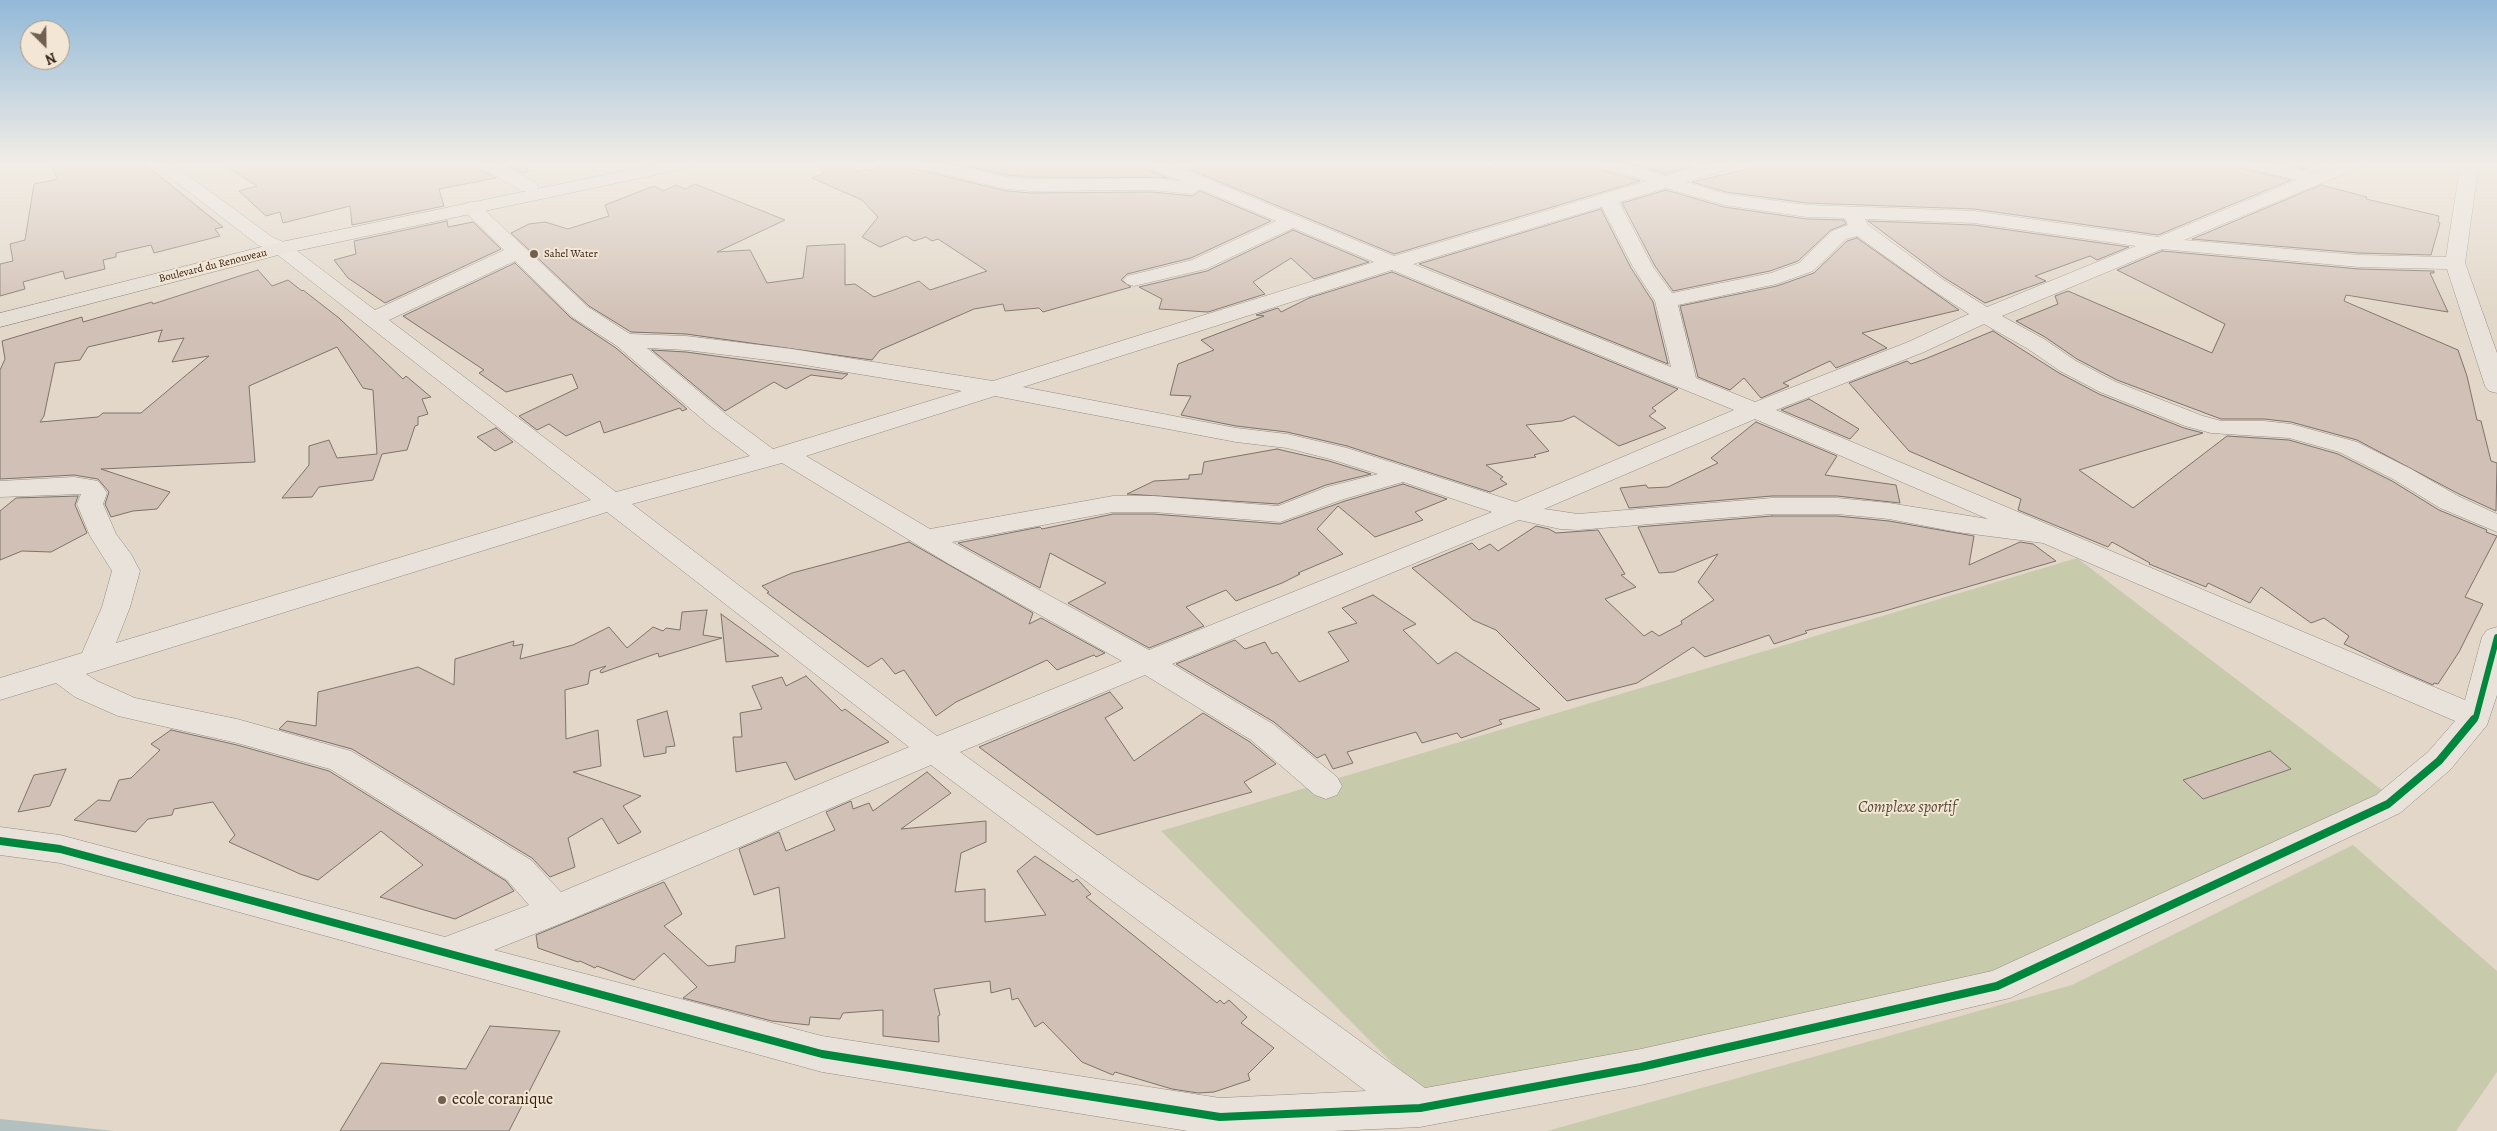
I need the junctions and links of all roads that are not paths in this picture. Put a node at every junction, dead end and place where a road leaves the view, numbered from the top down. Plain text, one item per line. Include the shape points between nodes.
1 (231, 215) edge
2 (406, 215) edge
3 (434, 215) edge
4 (477, 215) edge
5 (1276, 215) edge
6 (1555, 215) edge
7 (1616, 215) edge
8 (1826, 215) edge
9 (2230, 215) edge
10 (2462, 215) edge
11 (1291, 221) junction
12 (1856, 221) junction
13 (2162, 243) junction
14 (273, 245) junction
15 (517, 252) junction
16 (1393, 263) junction
17 (2455, 263) junction
18 (1134, 280) dead end
19 (1666, 301) junction
20 (0, 309) edge
21 (1985, 315) junction
22 (374, 319) junction
23 (0, 320) edge
24 (625, 341) junction
25 (1685, 382) junction
26 (2497, 386) edge
27 (993, 388) junction
28 (1755, 410) junction
29 (777, 456) junction
30 (1401, 474) junction
31 (0, 489) edge
32 (612, 502) junction
33 (1517, 511) junction
34 (2497, 524) edge
35 (2048, 535) junction
36 (927, 538) junction
37 (2497, 637) edge
38 (93, 662) junction
39 (1146, 663) junction
40 (62, 672) junction
41 (0, 690) edge
42 (2476, 717) junction
43 (934, 750) junction
44 (1326, 786) dead end
45 (0, 841) edge
46 (555, 910) junction
47 (447, 952) junction
48 (1420, 1108) junction

1 - 14 street
2 - 14 main road, Boulevard du Renouveau
3 - 14 main road, Boulevard du Renouveau
4 - 15 street
5 - 11 street
6 - 16 street
7 - 19 street
8 - 12 street
9 - 13 street
10 - 17 street
11 - 16 street
11 - 18 street via 1199,265
12 - 13 street via 1974,217
12 - 19 street via 1815,260 1793,272
12 - 21 street via 1935,283
13 - 17 street via 2359,262
13 - 21 street
14 - 20 main road, Boulevard du Renouveau
14 - 22 street
14 - 23 main road, Boulevard du Renouveau
15 - 22 street
15 - 24 street via 580,312
16 - 25 street
16 - 27 street
17 - 26 street
19 - 25 street
21 - 28 street via 1916,347
21 - 34 street via 2068,366 2134,397 2220,428 2291,431 2348,447
22 - 32 street
24 - 27 street via 754,350
24 - 29 street via 718,420
25 - 28 street
27 - 29 street
27 - 30 street via 1236,435 1287,441 1338,453
28 - 33 street
28 - 35 street
29 - 32 street
29 - 36 street
30 - 33 street
30 - 36 street via 1280,514 1113,504
31 - 38 street via 74,485 89,487 94,492 90,504 102,536 122,560 126,571 116,607
32 - 38 street
32 - 43 street
33 - 35 street via 1578,522 1731,509 1837,506
33 - 39 street
35 - 42 street
36 - 39 street
37 - 42 street
38 - 40 street
39 - 43 street
39 - 44 street via 1262,732
40 - 41 street
40 - 46 street via 86,689 129,708 237,731 340,760 519,870
42 - 48 street via 2439,761 2388,804 1997,986 1641,1067
43 - 46 street
43 - 48 street
45 - 47 street via 60,849
46 - 47 street
47 - 48 street via 822,1054 1220,1117

